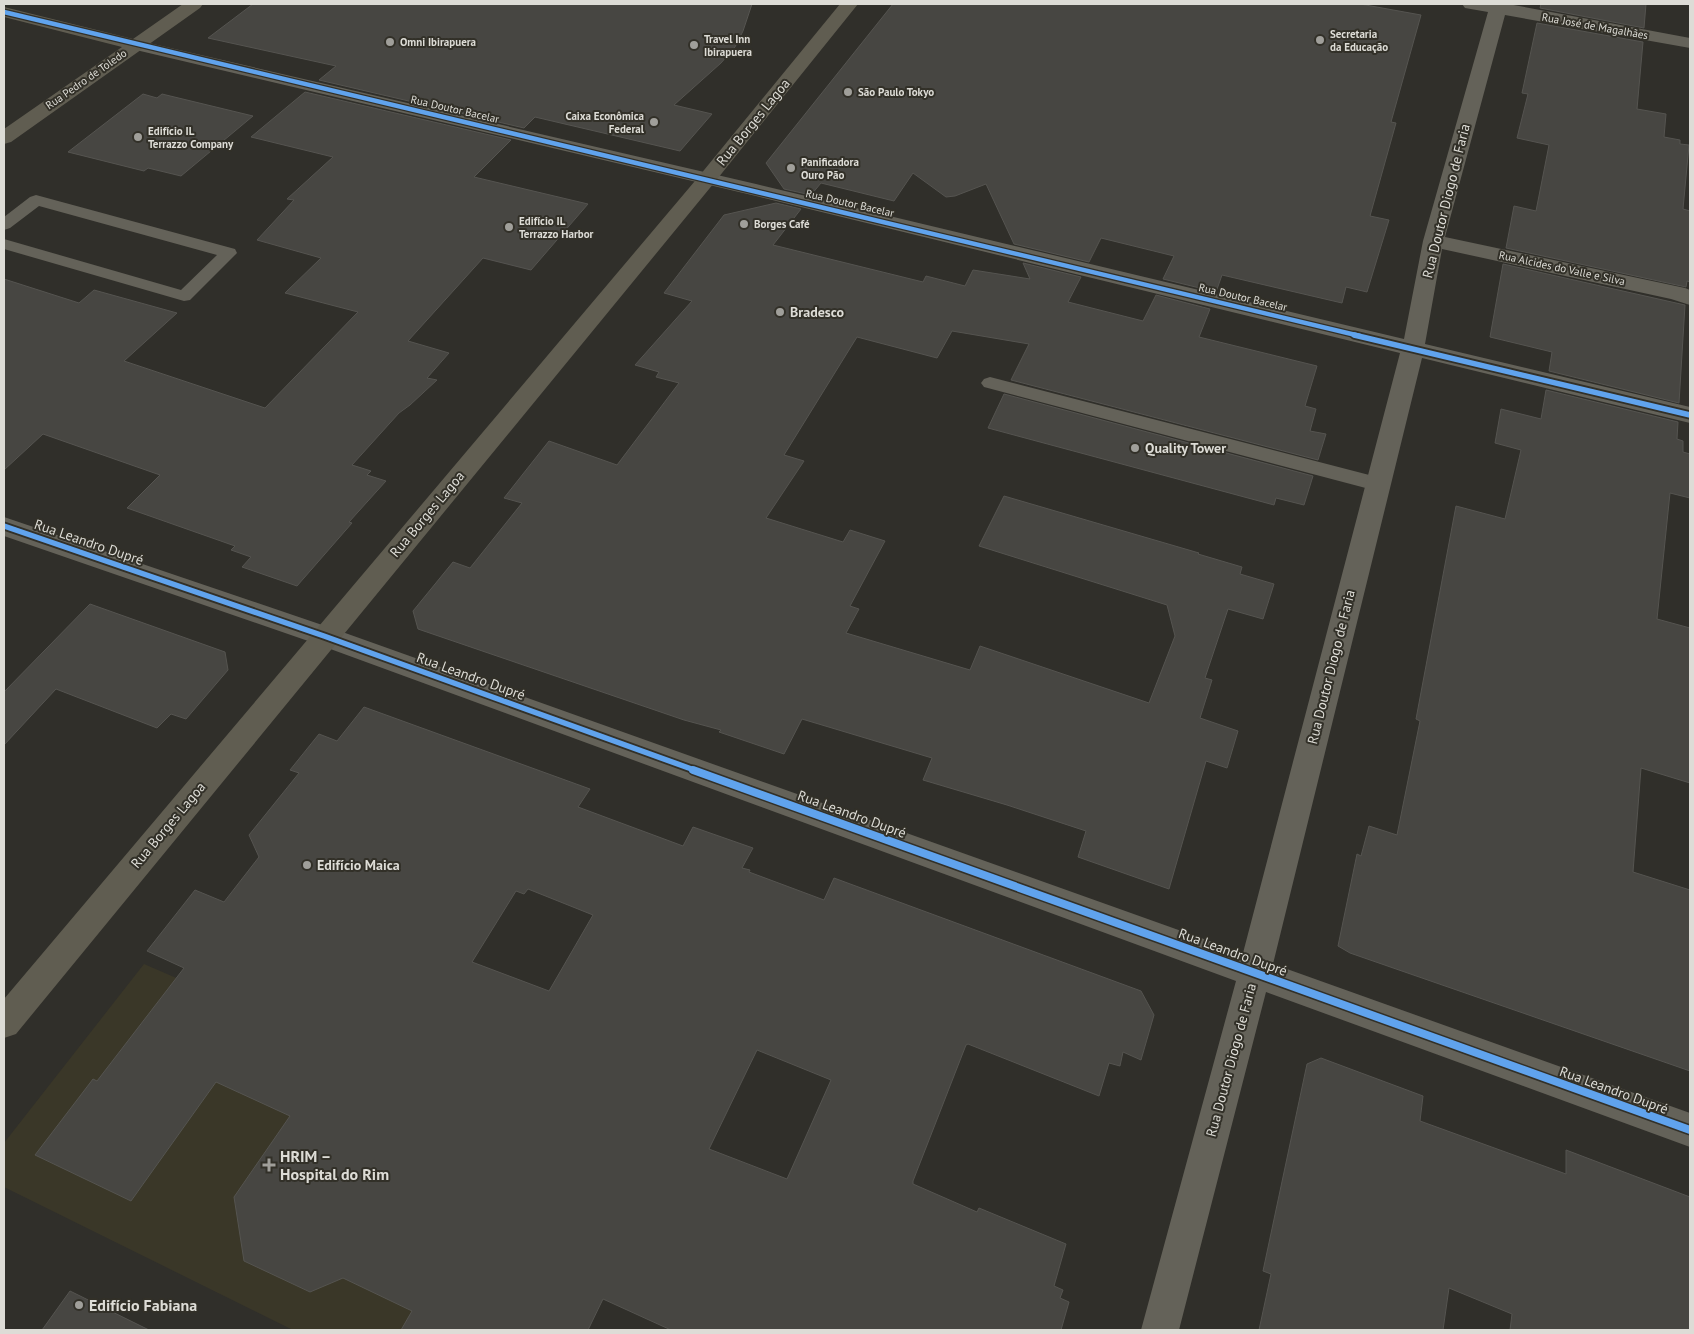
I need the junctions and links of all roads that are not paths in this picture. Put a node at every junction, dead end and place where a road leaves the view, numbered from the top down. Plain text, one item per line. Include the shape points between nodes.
1 (194, 4) edge
2 (849, 4) edge
3 (1471, 4) edge
4 (1498, 6) edge
5 (4, 12) edge
6 (136, 44) junction
7 (1690, 44) edge
8 (4, 138) edge
9 (707, 179) junction
10 (4, 225) edge
11 (1432, 241) junction
12 (4, 244) edge
13 (1690, 298) edge
14 (1412, 348) junction
15 (990, 383) dead end
16 (1690, 415) edge
17 (1377, 484) junction
18 (4, 526) edge
19 (324, 636) junction
20 (1254, 974) junction
21 (4, 1023) edge
22 (1690, 1130) edge
23 (1160, 1330) edge

1 - 6 street, Rua Pedro de Toledo
2 - 9 street, Rua Borges Lagoa
3 - 4 street, Rua José de Magalhães
4 - 7 street, Rua José de Magalhães
4 - 11 street, Rua Doutor Diogo de Faria
5 - 6 street, Rua Doutor Bacelar
6 - 8 street, Rua Pedro de Toledo
6 - 9 street, Rua Doutor Bacelar
9 - 14 street, Rua Doutor Bacelar
9 - 19 street, Rua Borges Lagoa
10 - 12 lane via 36,200 229,252 184,296
11 - 13 street, Rua Alcides do Valle e Silva
11 - 14 street, Rua Doutor Diogo de Faria
14 - 16 street, Rua Doutor Bacelar
14 - 17 street, Rua Doutor Diogo de Faria
15 - 17 lane
17 - 20 street, Rua Doutor Diogo de Faria
18 - 19 street, Rua Leandro Dupré
19 - 20 street, Rua Leandro Dupré
19 - 21 street, Rua Borges Lagoa
20 - 22 street, Rua Leandro Dupré
20 - 23 street, Rua Doutor Diogo de Faria

